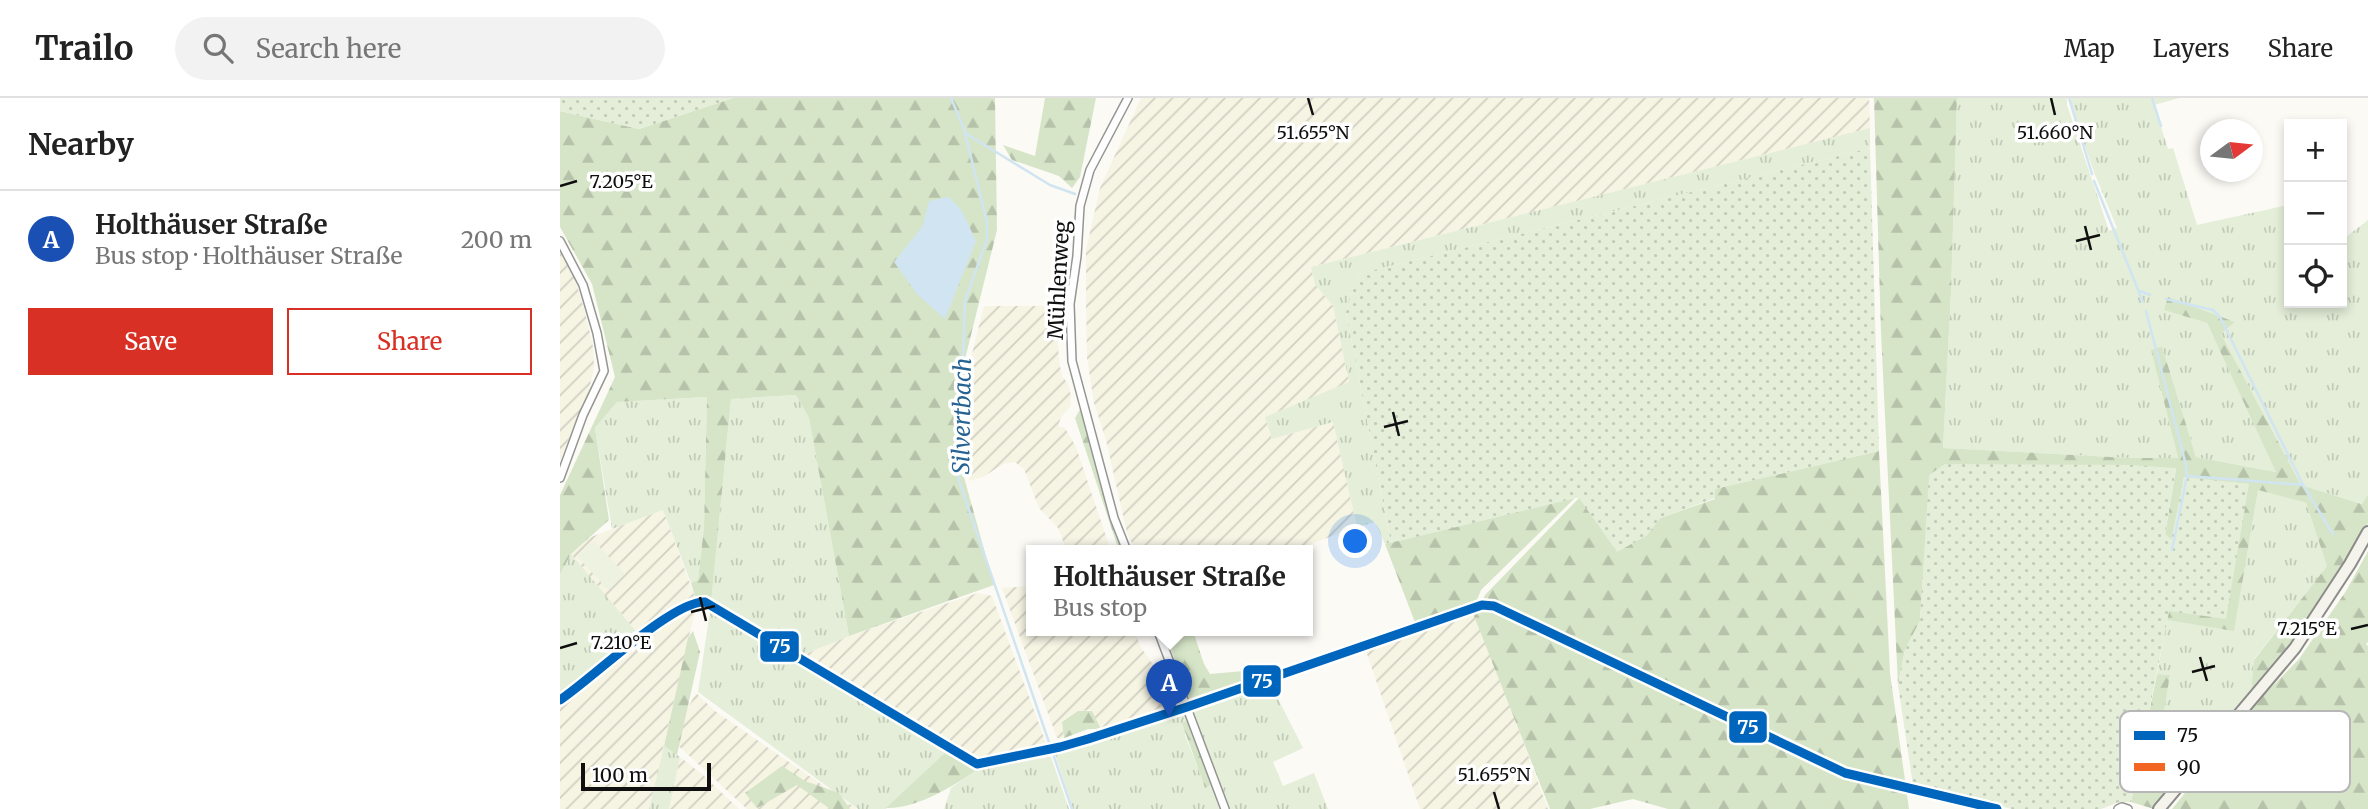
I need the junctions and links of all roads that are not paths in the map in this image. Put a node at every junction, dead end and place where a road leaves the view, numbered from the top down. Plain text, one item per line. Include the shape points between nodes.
1 (1128, 98) edge
2 (560, 241) edge
3 (560, 478) edge
4 (2368, 532) edge
5 (1125, 545) edge
6 (1160, 636) edge
7 (560, 700) edge
8 (1187, 707) junction
9 (2242, 711) edge
10 (2173, 792) edge
11 (1224, 809) edge
12 (1997, 809) edge
13 (2118, 809) edge
14 (2128, 809) edge
15 (2159, 809) edge

1 - 5 street, Mühlenweg via 1090,170 1080,206 1070,304 1073,361
2 - 3 street via 583,285 604,372
4 - 9 main road via 2295,648
6 - 8 street
7 - 8 street via 662,620 686,605 705,602 977,764 1060,747
8 - 11 street
8 - 12 street via 1482,605 1845,773
10 - 15 main road
13 - 14 street

